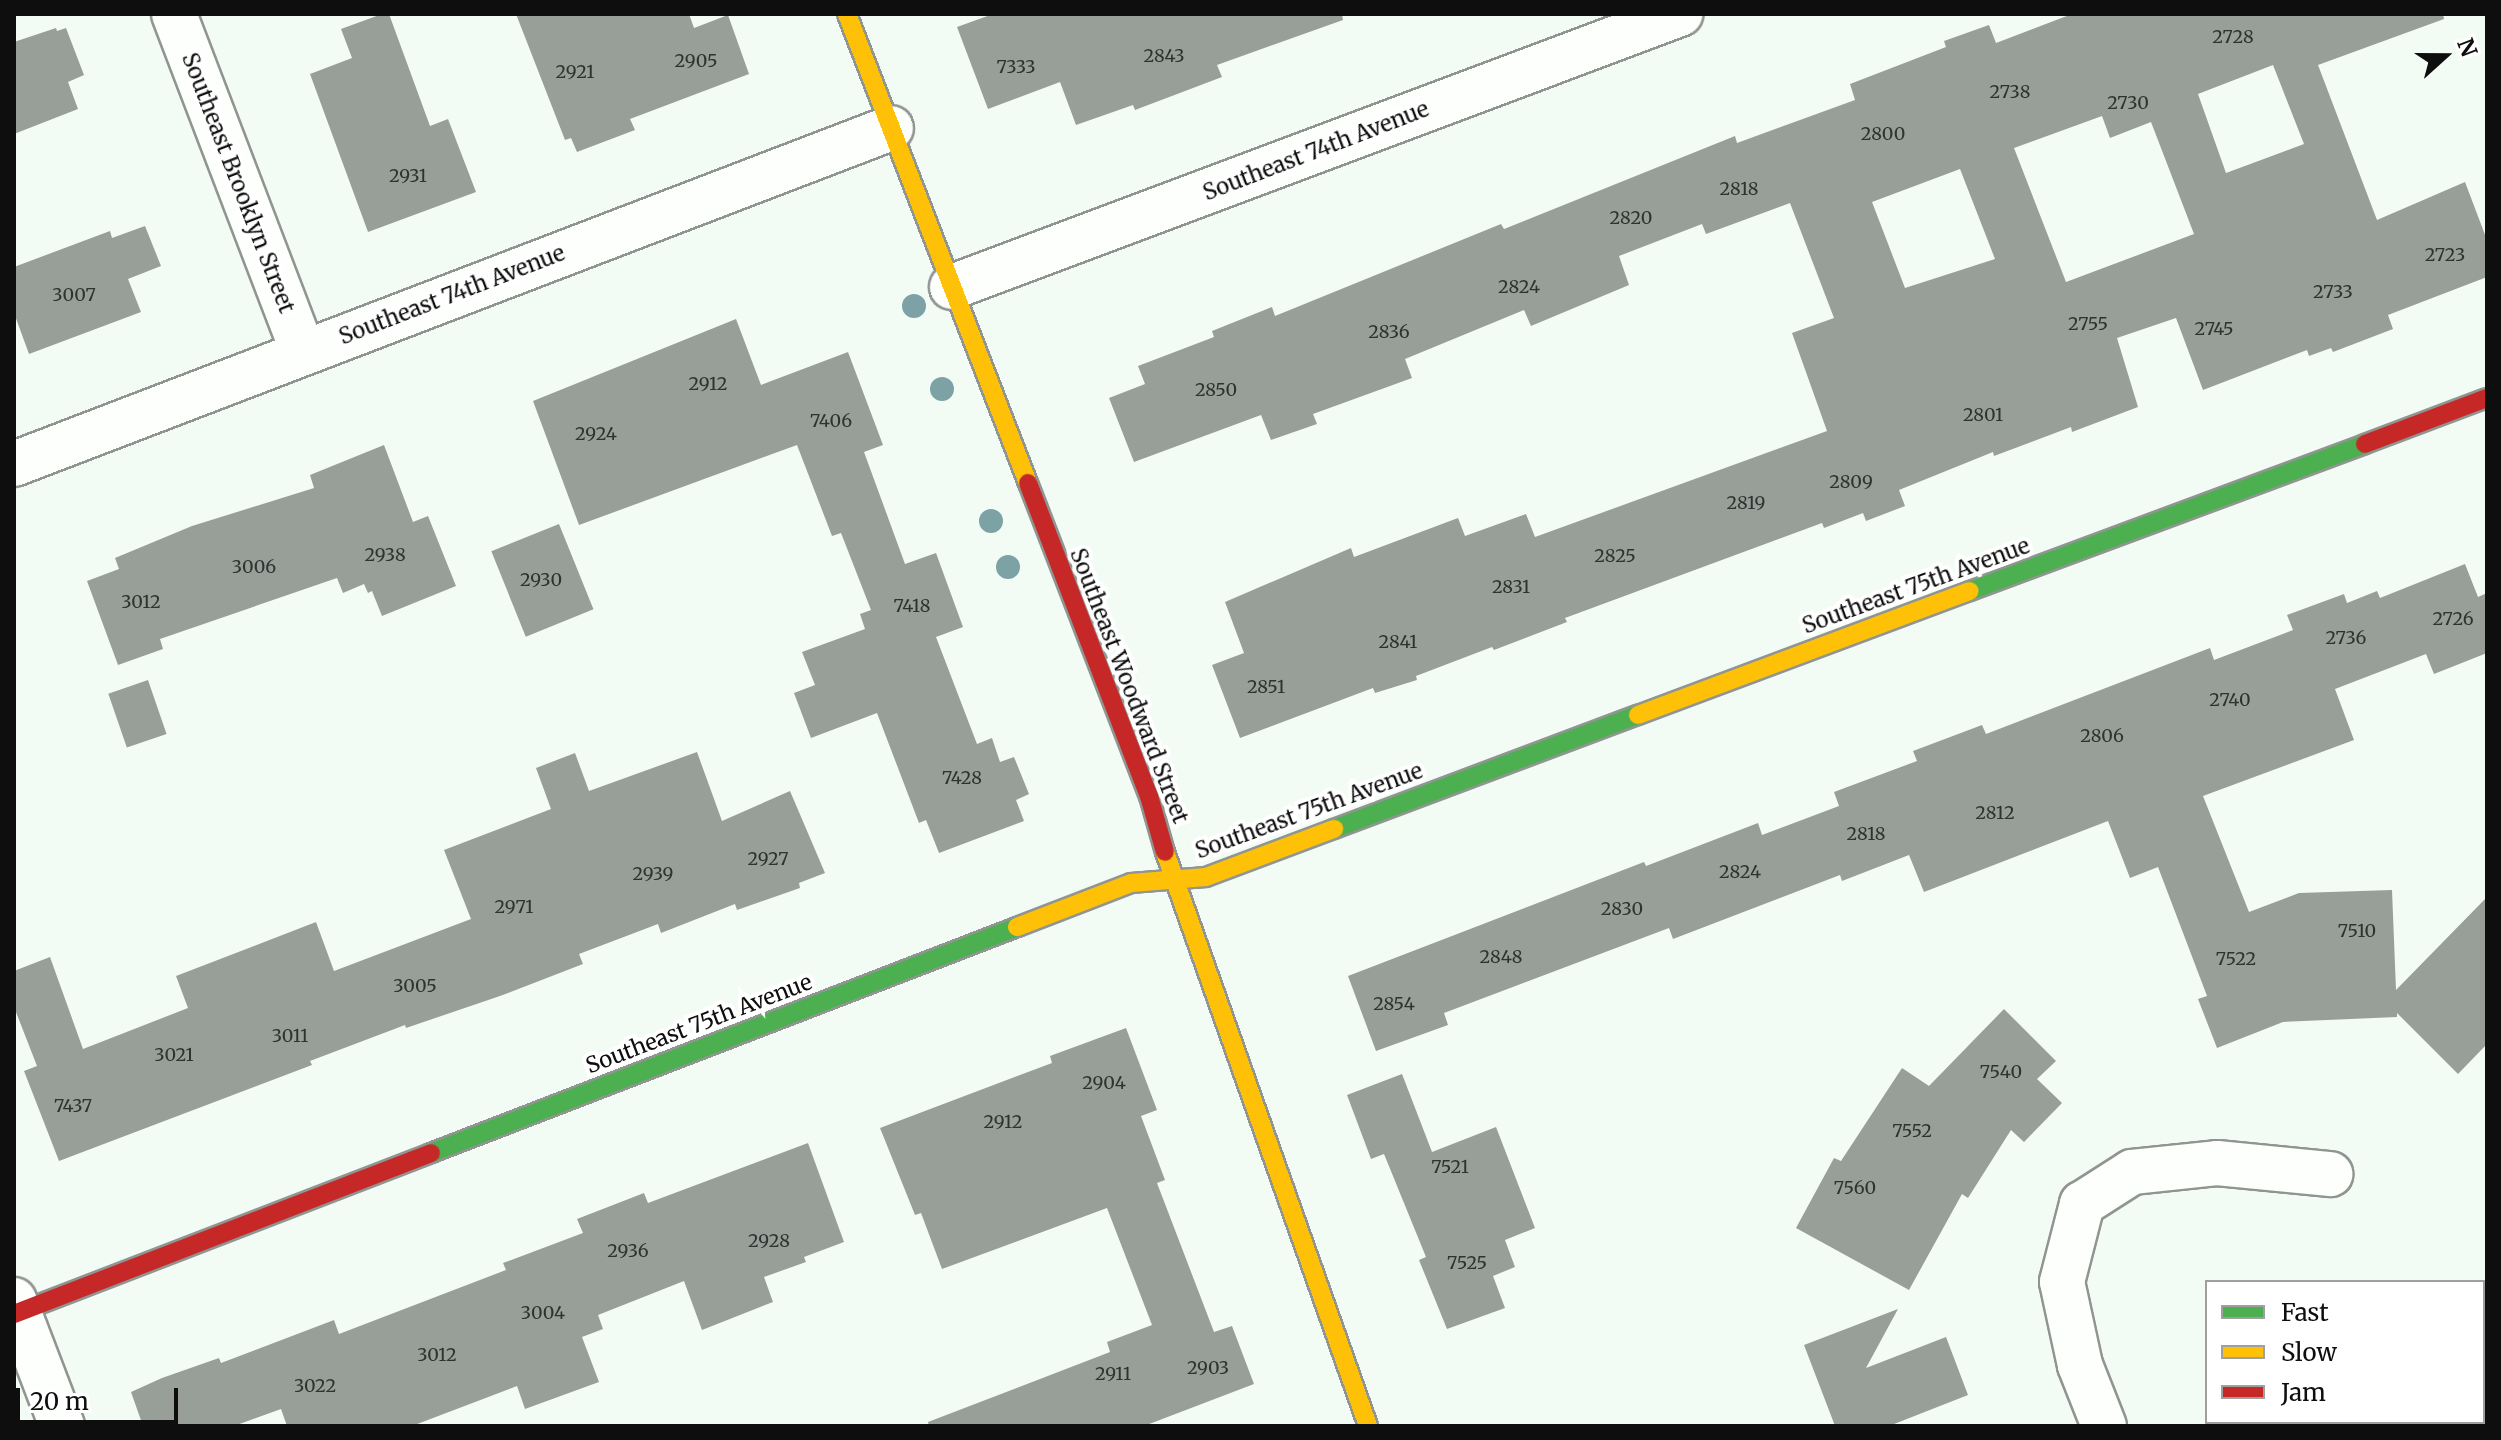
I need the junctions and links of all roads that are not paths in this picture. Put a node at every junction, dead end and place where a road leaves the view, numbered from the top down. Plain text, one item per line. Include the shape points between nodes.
1 (174, 14) edge
2 (847, 14) edge
3 (1680, 14) edge
4 (891, 128) junction
5 (952, 287) junction
6 (303, 351) junction
7 (2487, 398) edge
8 (14, 464) edge
9 (1173, 880) junction
10 (2330, 1174) dead end
11 (16, 1309) edge
12 (62, 1426) edge
13 (1368, 1426) edge
14 (2104, 1426) edge

1 - 6 street, Southeast Brooklyn Street
2 - 4 street, Southeast Woodward Street
3 - 5 street, Southeast 74th Avenue
4 - 5 street, Southeast Woodward Street
4 - 6 street, Southeast 74th Avenue
5 - 9 street, Southeast Woodward Street via 1149,796
6 - 8 street, Southeast 74th Avenue
7 - 9 street, Southeast 75th Avenue via 1206,877
9 - 11 street, Southeast 75th Avenue via 1131,883
9 - 13 street, Southeast Woodward Street
10 - 14 street via 2217,1163 2132,1172 2082,1204 2062,1282 2080,1365
11 - 12 street

